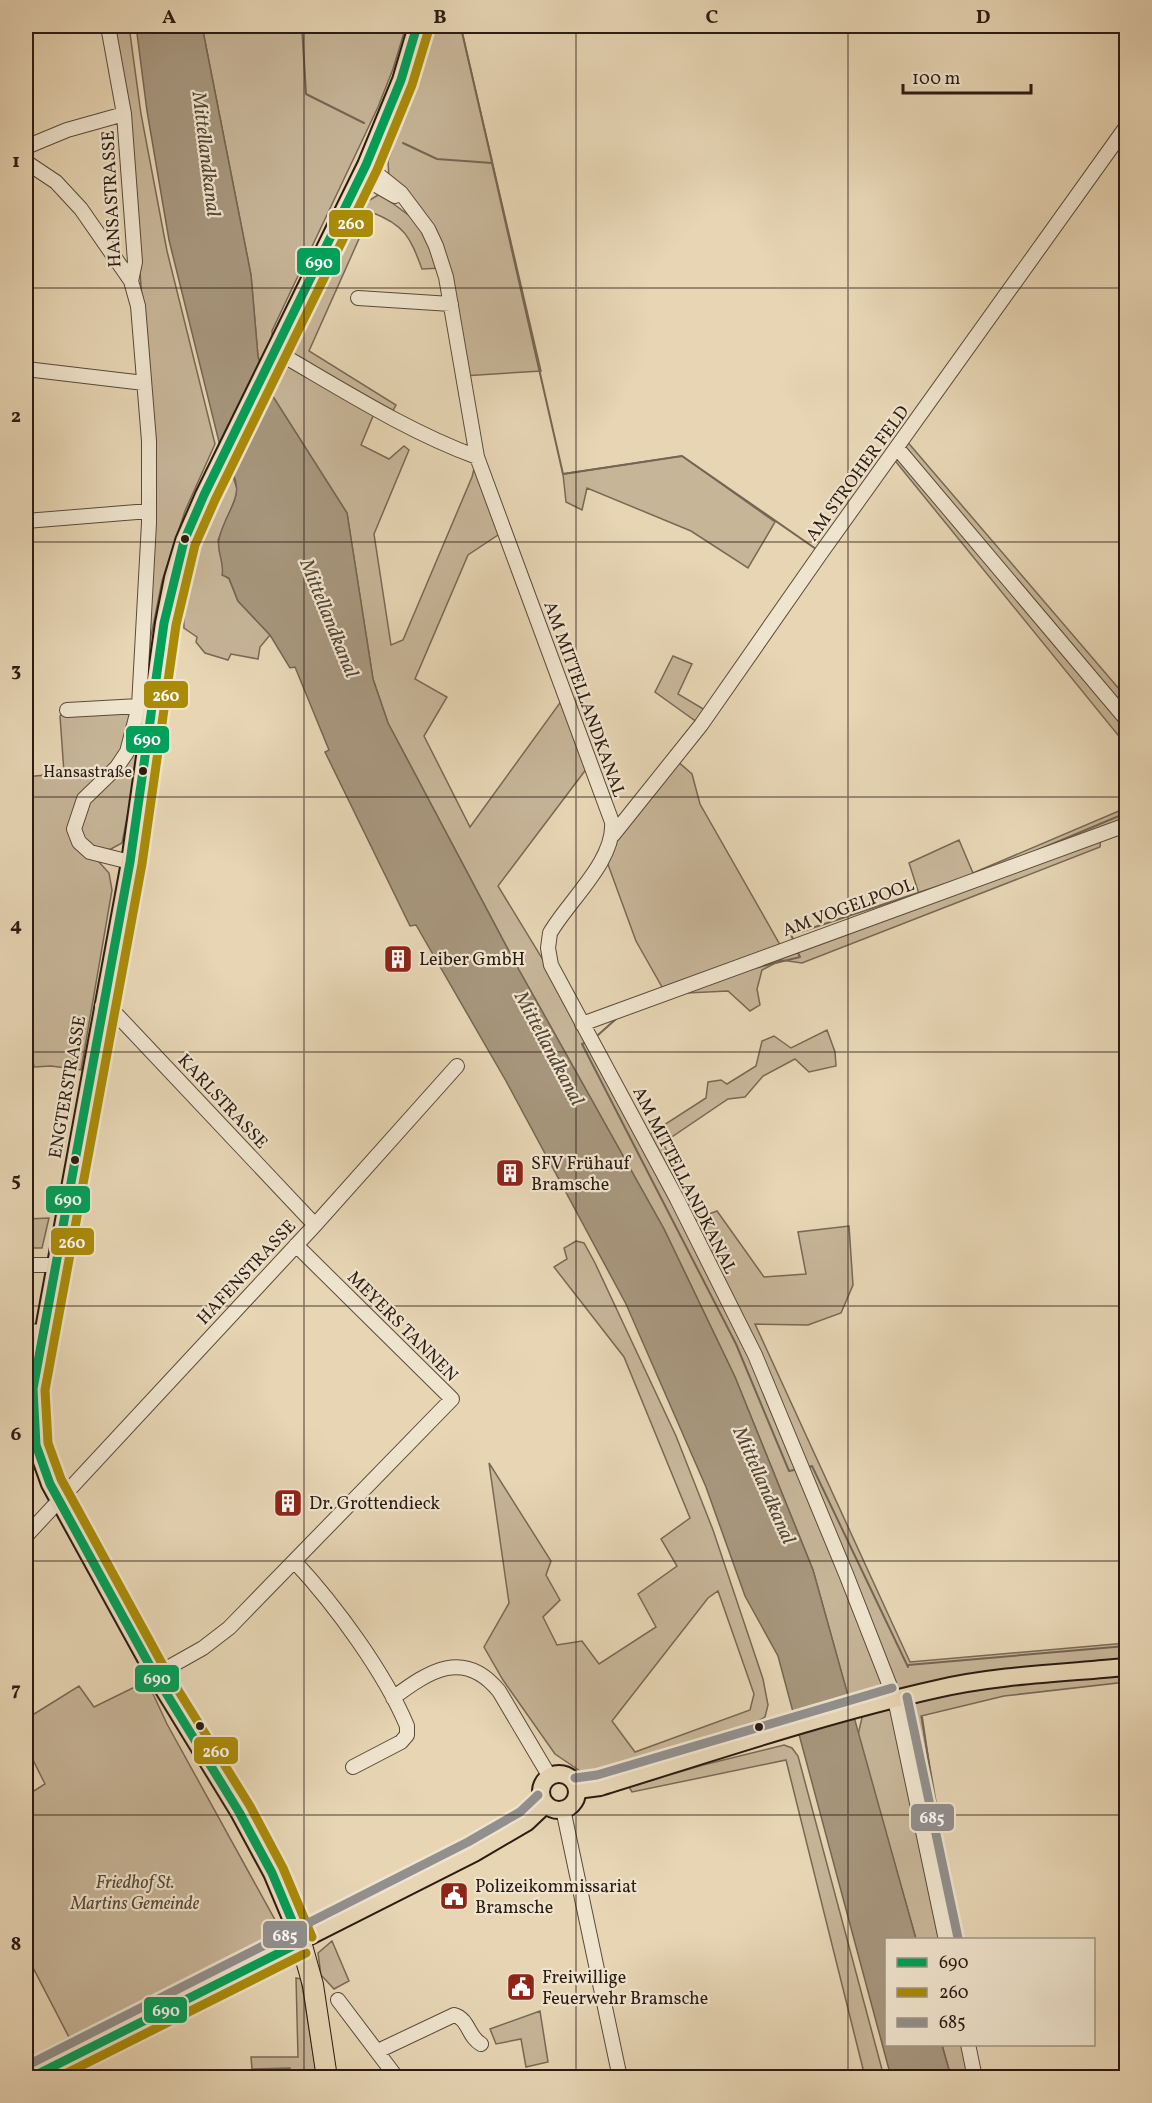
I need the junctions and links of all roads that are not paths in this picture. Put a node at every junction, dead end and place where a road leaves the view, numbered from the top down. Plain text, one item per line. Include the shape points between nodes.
1 (108, 26) edge
2 (417, 26) edge
3 (124, 114) junction
4 (1126, 127) edge
5 (26, 147) edge
6 (26, 162) edge
7 (363, 170) junction
8 (131, 281) junction
9 (358, 298) dead end
10 (451, 304) junction
11 (280, 351) junction
12 (26, 369) edge
13 (144, 383) junction
14 (898, 449) junction
15 (477, 457) junction
16 (149, 511) junction
17 (26, 521) edge
18 (139, 706) junction
19 (66, 710) dead end
20 (1126, 719) edge
21 (1126, 825) edge
22 (613, 835) junction
23 (130, 862) junction
24 (102, 1006) junction
25 (582, 1024) junction
26 (457, 1066) dead end
27 (315, 1225) junction
28 (296, 1245) junction
29 (26, 1264) edge
30 (56, 1265) junction
31 (26, 1332) edge
32 (43, 1332) junction
33 (60, 1501) junction
34 (26, 1536) edge
35 (296, 1563) junction
36 (1126, 1667) edge
37 (155, 1675) junction
38 (393, 1698) junction
39 (895, 1699) junction
40 (353, 1767) dead end
41 (550, 1777) junction
42 (577, 1790) junction
43 (546, 1804) junction
44 (563, 1809) junction
45 (946, 1938) edge
46 (301, 1942) junction
47 (338, 2000) dead end
48 (481, 2044) dead end
49 (968, 2046) edge
50 (378, 2051) junction
51 (60, 2062) junction
52 (29, 2078) edge
53 (82, 2078) edge
54 (327, 2078) edge
55 (398, 2078) edge
56 (620, 2078) edge
57 (975, 2078) edge

1 - 3 street, HANSASTRASSE
2 - 7 main road, ENGTERSTRASSE via 400,80
3 - 5 street via 67,130
3 - 8 street, HANSASTRASSE via 135,262
4 - 14 street, AM STROHER FELD
6 - 8 street, HANSASTRASSE via 56,182 81,209
7 - 10 street, AM MITTELLANDKANAL via 410,205 436,246
7 - 11 main road, ENGTERSTRASSE
8 - 13 street, HANSASTRASSE via 138,306
9 - 10 street
10 - 15 street, AM MITTELLANDKANAL
11 - 15 street via 376,409
11 - 23 main road, ENGTERSTRASSE via 216,470 184,541 173,578
12 - 13 street
13 - 16 street, HANSASTRASSE
14 - 20 street
14 - 22 street, AM STROHER FELD via 701,725
15 - 22 street, AM MITTELLANDKANAL via 612,822
16 - 17 street
16 - 18 street, HANSASTRASSE
18 - 19 street
18 - 23 street, HANSASTRASSE via 127,752 84,799 74,829 79,842 90,852
21 - 25 street, AM VOGELPOOL
22 - 25 street, AM MITTELLANDKANAL via 605,857 550,933 551,965
23 - 24 main road, ENGTERSTRASSE
24 - 27 street, KARLSTRASSE via 116,1014
24 - 30 main road, ENGTERSTRASSE
25 - 39 street, AM MITTELLANDKANAL via 677,1199 754,1355
26 - 27 street, HAFENSTRASSE
27 - 28 street, HAFENSTRASSE
28 - 33 street, HAFENSTRASSE
28 - 35 street, MEYERS TANNEN via 452,1399
29 - 30 street
30 - 32 main road, ENGTERSTRASSE
31 - 32 street
32 - 33 main road, ENGTERSTRASSE via 32,1419 43,1468
33 - 34 street, HAFENSTRASSE
33 - 37 main road, ENGTERSTRASSE
35 - 37 street, MEYERS TANNEN via 229,1628
35 - 38 street via 317,1585
36 - 39 main road via 1008,1678
37 - 46 main road, ENGTERSTRASSE via 239,1812 272,1873
38 - 40 street via 407,1726 407,1735
38 - 41 street via 430,1672 446,1668 474,1670 499,1692
39 - 42 main road via 600,1787
39 - 45 street, AM MITTELLANDKANAL
41 - 42 main road via 570,1777
41 - 43 main road via 542,1788
42 - 44 main road via 572,1804
43 - 44 main road
43 - 46 main road via 526,1822 474,1853
44 - 56 street
46 - 51 main road
46 - 54 highway via 313,1985
47 - 50 street
48 - 50 street via 465,2021 454,2015
49 - 57 street
50 - 55 street
51 - 52 main road
51 - 53 street

